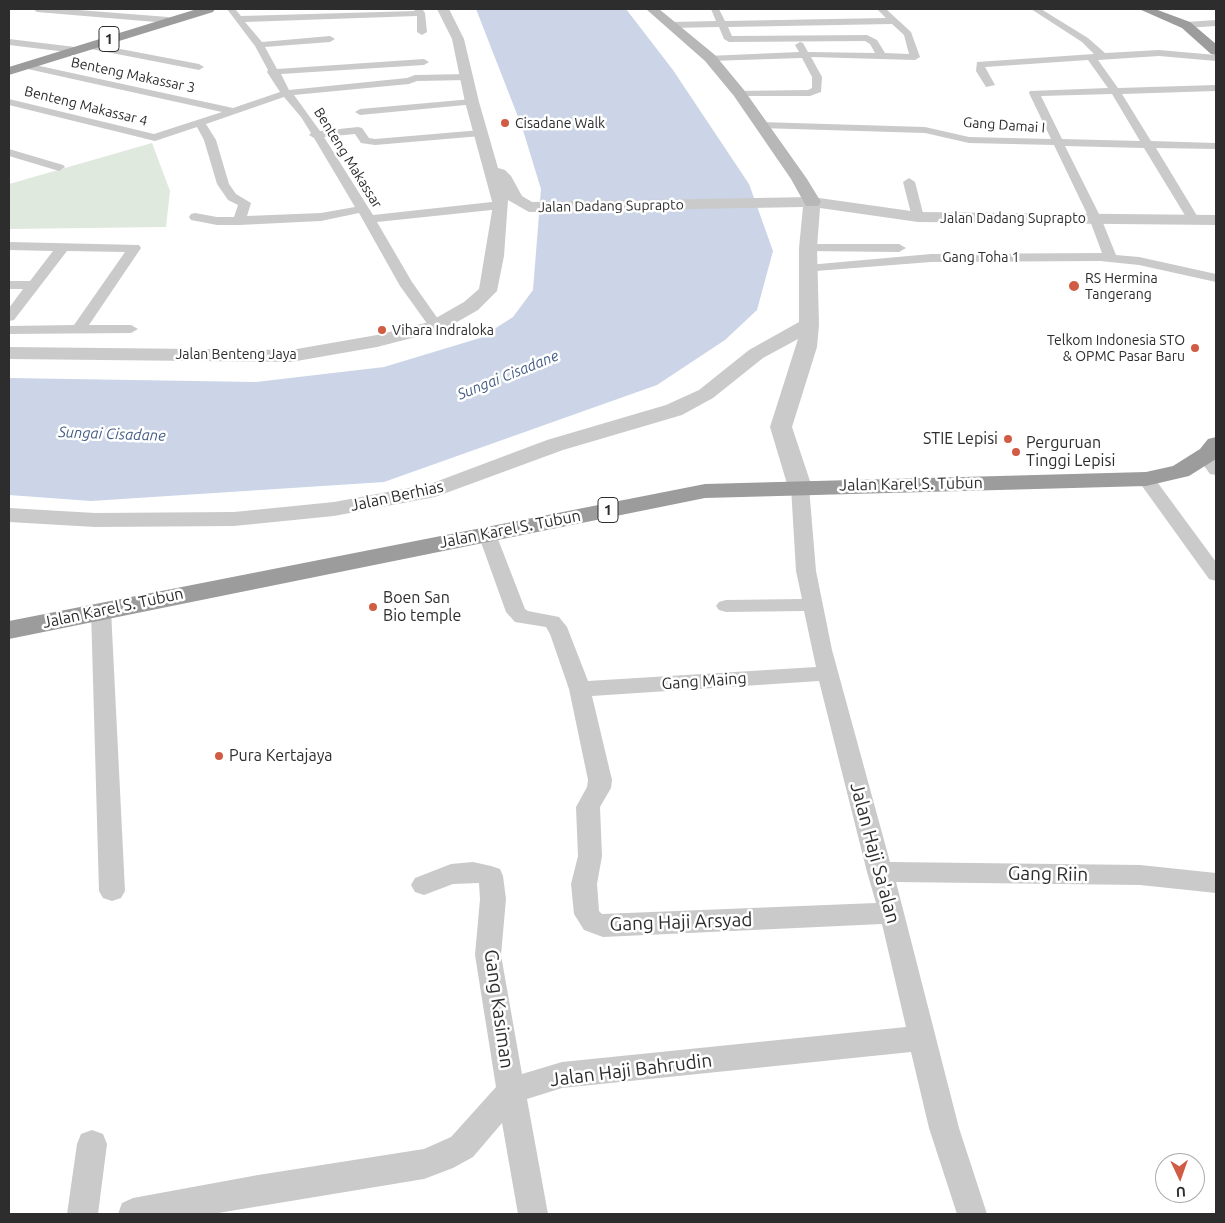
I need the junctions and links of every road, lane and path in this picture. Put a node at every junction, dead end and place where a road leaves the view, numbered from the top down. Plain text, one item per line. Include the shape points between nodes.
1 (37, 9) edge
2 (54, 9) edge
3 (209, 9) edge
4 (231, 9) edge
5 (443, 9) edge
6 (652, 9) edge
7 (715, 9) edge
8 (881, 9) edge
9 (1035, 9) edge
10 (1145, 9) edge
11 (419, 11) edge
12 (241, 19) junction
13 (788, 19) junction
14 (168, 20) junction
15 (895, 21) junction
16 (720, 23) junction
17 (1216, 23) edge
18 (672, 25) junction
19 (1186, 25) junction
20 (325, 30) junction
21 (422, 32) dead end
22 (797, 39) junction
23 (9, 42) edge
24 (259, 45) junction
25 (89, 46) junction
26 (75, 50) junction
27 (1216, 51) edge
28 (805, 54) junction
29 (882, 56) junction
30 (1097, 56) junction
31 (710, 58) junction
32 (1216, 58) edge
33 (424, 62) dead end
34 (199, 67) dead end
35 (14, 69) edge
36 (272, 72) junction
37 (468, 77) junction
38 (990, 85) dead end
39 (1216, 88) edge
40 (1114, 89) junction
41 (286, 93) junction
42 (739, 94) junction
43 (9, 102) edge
44 (472, 102) junction
45 (234, 111) junction
46 (375, 111) junction
47 (360, 112) dead end
48 (382, 122) dead end
49 (200, 124) junction
50 (760, 125) junction
51 (481, 133) junction
52 (315, 134) junction
53 (1056, 143) junction
54 (1148, 146) junction
55 (1216, 146) edge
56 (9, 152) edge
57 (491, 166) junction
58 (59, 167) dead end
59 (909, 182) dead end
60 (812, 202) junction
61 (501, 205) junction
62 (366, 214) junction
63 (196, 217) dead end
64 (918, 217) junction
65 (1095, 218) junction
66 (1193, 219) junction
67 (1216, 220) edge
68 (239, 221) junction
69 (513, 236) dead end
70 (9, 246) edge
71 (64, 246) junction
72 (808, 248) junction
73 (899, 248) dead end
74 (495, 256) junction
75 (1111, 258) junction
76 (808, 269) junction
77 (1216, 278) edge
78 (9, 285) edge
79 (34, 285) junction
80 (9, 317) edge
81 (809, 325) junction
82 (436, 326) junction
83 (131, 329) dead end
84 (9, 330) edge
85 (77, 331) junction
86 (9, 353) edge
87 (1213, 457) edge
88 (1146, 479) junction
89 (800, 487) junction
90 (9, 516) edge
91 (487, 534) junction
92 (1216, 575) edge
93 (813, 605) junction
94 (726, 606) dead end
95 (101, 610) junction
96 (9, 630) edge
97 (828, 673) junction
98 (580, 689) junction
99 (879, 872) junction
100 (1216, 883) edge
101 (424, 885) dead end
102 (112, 891) dead end
103 (892, 913) junction
104 (923, 1038) junction
105 (511, 1091) junction
106 (92, 1144) dead end
107 (82, 1214) edge
108 (133, 1214) edge
109 (533, 1214) edge
110 (972, 1214) edge

1 - 2 street
2 - 14 street
3 - 14 highway, 1
4 - 12 street, Benteng Makassar
5 - 37 street, Jalan Benteng Jaya via 458,39
6 - 18 main road
7 - 16 street
8 - 15 street
9 - 30 street via 1085,40
10 - 19 highway
11 - 20 street
11 - 21 street
12 - 20 street
12 - 24 street, Benteng Makassar
13 - 15 street
13 - 16 street
13 - 22 street
14 - 25 highway, 1
15 - 29 street via 908,34 915,57
16 - 18 street
16 - 22 street via 729,39
17 - 19 street
18 - 31 main road
19 - 27 highway
20 - 24 street
22 - 28 street
22 - 29 street via 867,38 874,42
23 - 26 street
24 - 36 street, Benteng Makassar
25 - 26 highway, 1
25 - 34 street
26 - 35 highway, 1
28 - 29 street
28 - 31 street
28 - 42 street via 817,77 817,90 810,93
30 - 32 street via 1159,53
30 - 38 street via 980,64
30 - 40 street
31 - 42 main road
33 - 36 street
35 - 45 street, Benteng Makassar 3
36 - 41 street, Benteng Makassar
37 - 41 street via 415,78 409,82
37 - 44 street, Jalan Benteng Jaya
39 - 40 street
40 - 53 street via 1034,93
40 - 54 street
41 - 45 street
41 - 52 street, Benteng Makassar via 305,115
42 - 50 main road
43 - 49 street, Benteng Makassar 4 via 155,138
44 - 46 street
44 - 51 street, Jalan Benteng Jaya
45 - 49 street
46 - 47 street
46 - 48 street
49 - 68 street via 210,140 224,184 232,197 245,204
50 - 53 street, Gang Damai I via 926,130 969,140
50 - 60 main road
51 - 52 street via 369,142 365,142 358,130
51 - 57 street, Jalan Benteng Jaya
52 - 62 street, Benteng Makassar
53 - 54 street, Gang Damai I
53 - 65 street
54 - 55 street, Gang Damai I
54 - 66 street
56 - 58 street
57 - 60 street, Jalan Dadang Suprapto via 505,179 515,199 528,211
57 - 61 street, Jalan Benteng Jaya
59 - 64 street
60 - 64 street, Jalan Dadang Suprapto
60 - 72 street
61 - 62 street
61 - 74 street, Jalan Benteng Jaya
62 - 68 street
62 - 82 street, Benteng Makassar via 405,283
63 - 68 street
64 - 65 street, Jalan Dadang Suprapto
65 - 66 street, Jalan Dadang Suprapto
65 - 75 street
66 - 67 street, Jalan Dadang Suprapto
69 - 74 street via 510,244
70 - 71 street
71 - 79 street
71 - 85 street via 134,248
72 - 73 street
72 - 76 street
74 - 82 street, Jalan Benteng Jaya via 488,290 471,306
75 - 76 street, Gang Toha 1 via 931,258
75 - 77 street, Gang Toha 1
76 - 81 street
78 - 79 street
79 - 80 street
81 - 89 street via 807,347 781,427
81 - 90 street, Jalan Berhias via 756,354 706,394 674,410 555,445 435,490 334,509 234,519 95,520
82 - 86 street, Jalan Benteng Jaya via 377,341 291,356
83 - 85 street
84 - 85 street
87 - 88 highway, Jalan Karel S. Tubun / 1 via 1182,471
88 - 89 highway, Jalan Karel S. Tubun / 1
88 - 92 street
89 - 91 highway, Jalan Karel S. Tubun / 1 via 705,491
89 - 93 street, Jalan Haji Sa'alan via 806,571
91 - 95 highway, Jalan Karel S. Tubun / 1
91 - 98 street, Gang Haji Arsyad via 516,612 522,617 552,622 560,632
93 - 94 street
93 - 97 street, Jalan Haji Sa'alan
95 - 96 highway, Jalan Karel S. Tubun / 1
95 - 102 street
97 - 98 street, Gang Maing
97 - 99 street, Jalan Haji Sa'alan
98 - 103 street, Gang Haji Arsyad via 600,773 599,788 588,804 590,856 584,884 587,914 593,922 603,926
99 - 100 street, Gang Riin via 1140,875
99 - 103 street, Jalan Haji Sa'alan
101 - 105 street, Gang Kasiman via 451,874 473,872 491,876 493,899 488,955
103 - 104 street, Jalan Haji Sa'alan
104 - 105 street, Jalan Haji Bahrudin via 562,1075
104 - 110 street, Jalan Haji Sa'alan via 944,1128
105 - 108 street via 462,1147 424,1164
105 - 109 street
106 - 107 street

